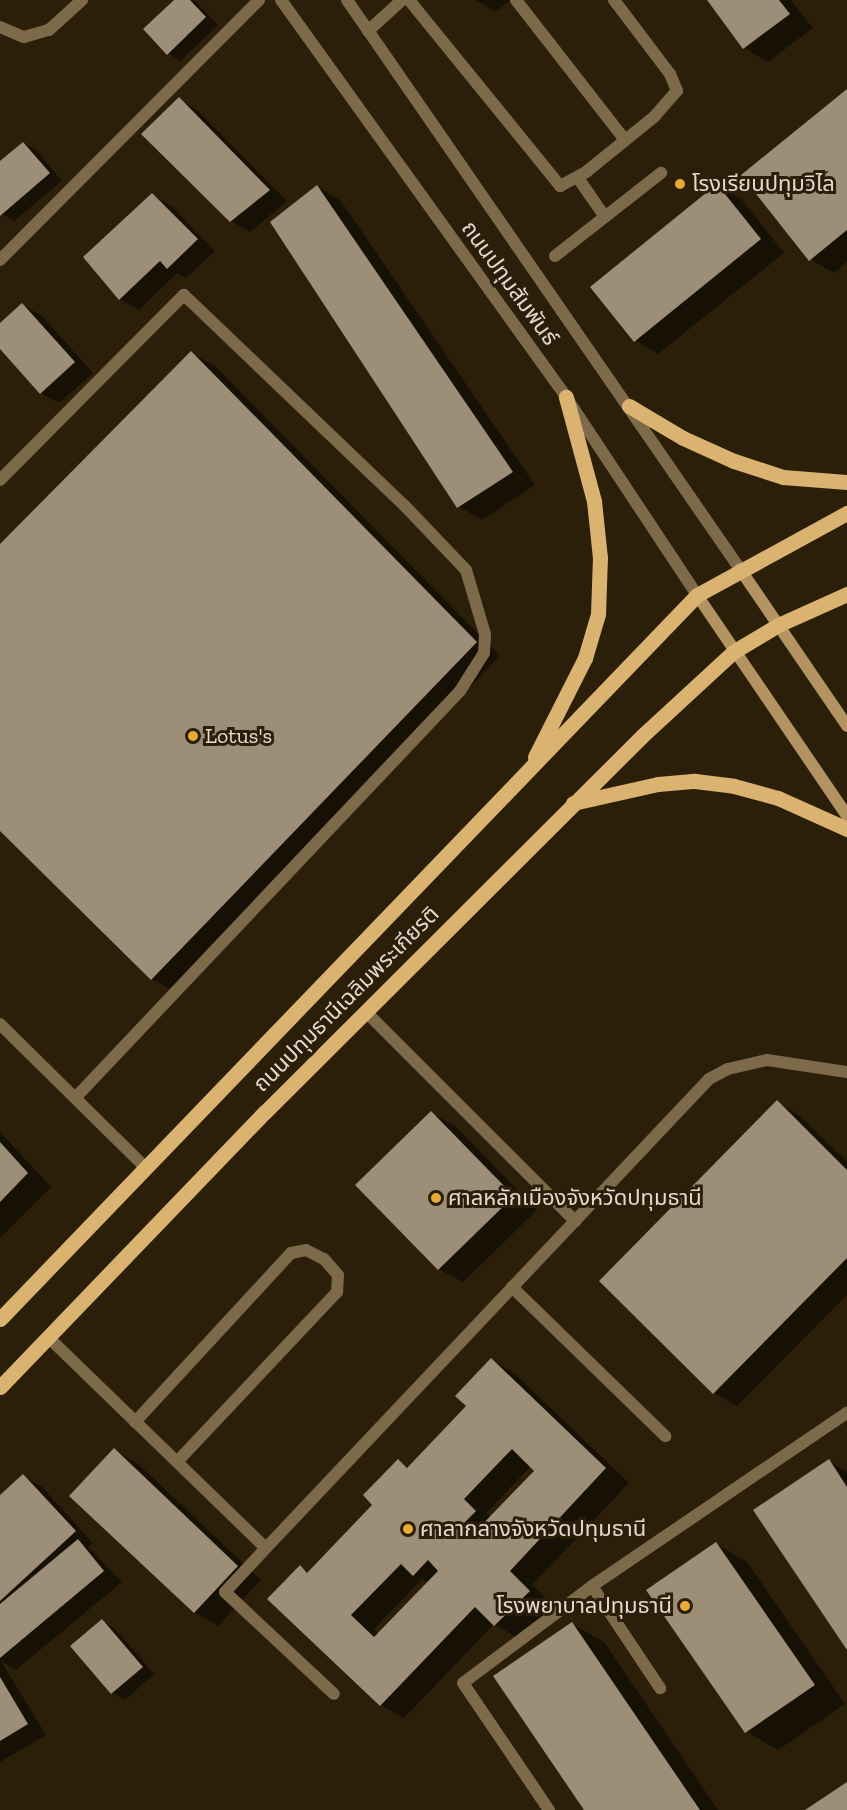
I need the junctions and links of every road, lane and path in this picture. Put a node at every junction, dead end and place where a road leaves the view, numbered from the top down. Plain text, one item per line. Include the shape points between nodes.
1 (82, 0) edge
2 (259, 0) edge
3 (281, 0) edge
4 (347, 0) edge
5 (402, 0) edge
6 (409, 0) edge
7 (516, 0) edge
8 (614, 0) edge
9 (0, 27) edge
10 (368, 31) junction
11 (625, 140) junction
12 (661, 172) dead end
13 (578, 178) junction
14 (605, 217) junction
15 (555, 256) dead end
16 (0, 260) edge
17 (566, 398) junction
18 (629, 406) junction
19 (0, 480) edge
20 (847, 482) edge
21 (847, 513) edge
22 (740, 569) junction
23 (847, 594) edge
24 (696, 596) junction
25 (778, 625) junction
26 (733, 652) junction
27 (847, 726) edge
28 (527, 773) junction
29 (572, 803) junction
30 (847, 816) edge
31 (847, 829) edge
32 (366, 1012) junction
33 (0, 1024) edge
34 (847, 1072) edge
35 (75, 1097) junction
36 (146, 1168) junction
37 (575, 1221) junction
38 (512, 1287) junction
39 (0, 1318) edge
40 (48, 1337) junction
41 (0, 1387) edge
42 (847, 1413) edge
43 (135, 1422) junction
44 (666, 1436) dead end
45 (177, 1462) junction
46 (266, 1548) junction
47 (592, 1586) junction
48 (660, 1688) dead end
49 (334, 1695) dead end
50 (549, 1810) edge

1 - 9 street via 49,30 24,37
2 - 16 street
3 - 17 street, ถนนปทุมสัมพันธ์
4 - 10 street, ถนนปทุมสัมพันธ์
5 - 10 street
6 - 13 street via 553,182 563,186
7 - 11 street
8 - 11 street via 670,74 677,91
10 - 18 street, ถนนปทุมสัมพันธ์
11 - 13 street
12 - 14 street
13 - 14 street
14 - 15 street
17 - 24 street, ถนนปทุมสัมพันธ์
17 - 28 main road via 594,501 600,558 598,614 585,658
18 - 20 main road via 683,438 734,461 783,477
18 - 22 street, ถนนปทุมสัมพันธ์
19 - 35 street via 184,295 404,505 466,570 485,634 484,653 460,691
21 - 22 main road, ถนนปทุมธานีเฉลิมพระเกียรติ
22 - 24 main road, ถนนปทุมธานีเฉลิมพระเกียรติ
22 - 25 main road
23 - 25 main road, ถนนปทุมธานีเฉลิมพระเกียรติ
24 - 26 main road
24 - 28 main road, ถนนปทุมธานีเฉลิมพระเกียรติ
25 - 26 main road, ถนนปทุมธานีเฉลิมพระเกียรติ
25 - 27 main road
26 - 29 main road, ถนนปทุมธานีเฉลิมพระเกียรติ
26 - 30 main road
28 - 36 main road, ถนนปทุมธานีเฉลิมพระเกียรติ
29 - 31 main road via 658,784 695,781 778,798
29 - 32 main road, ถนนปทุมธานีเฉลิมพระเกียรติ
32 - 37 street
32 - 40 main road, ถนนปทุมธานีเฉลิมพระเกียรติ
33 - 35 street
34 - 37 street via 767,1060 728,1069 709,1079
35 - 36 street
36 - 39 main road, ถนนปทุมธานีเฉลิมพระเกียรติ
37 - 38 street
38 - 44 street
38 - 46 street
40 - 41 main road, ถนนปทุมธานีเฉลิมพระเกียรติ
40 - 43 street
42 - 47 street
43 - 45 street
43 - 45 street via 291,1253 306,1250 324,1260 338,1275 337,1292
45 - 46 street
46 - 49 street via 225,1592
47 - 48 street
47 - 50 street via 463,1683

